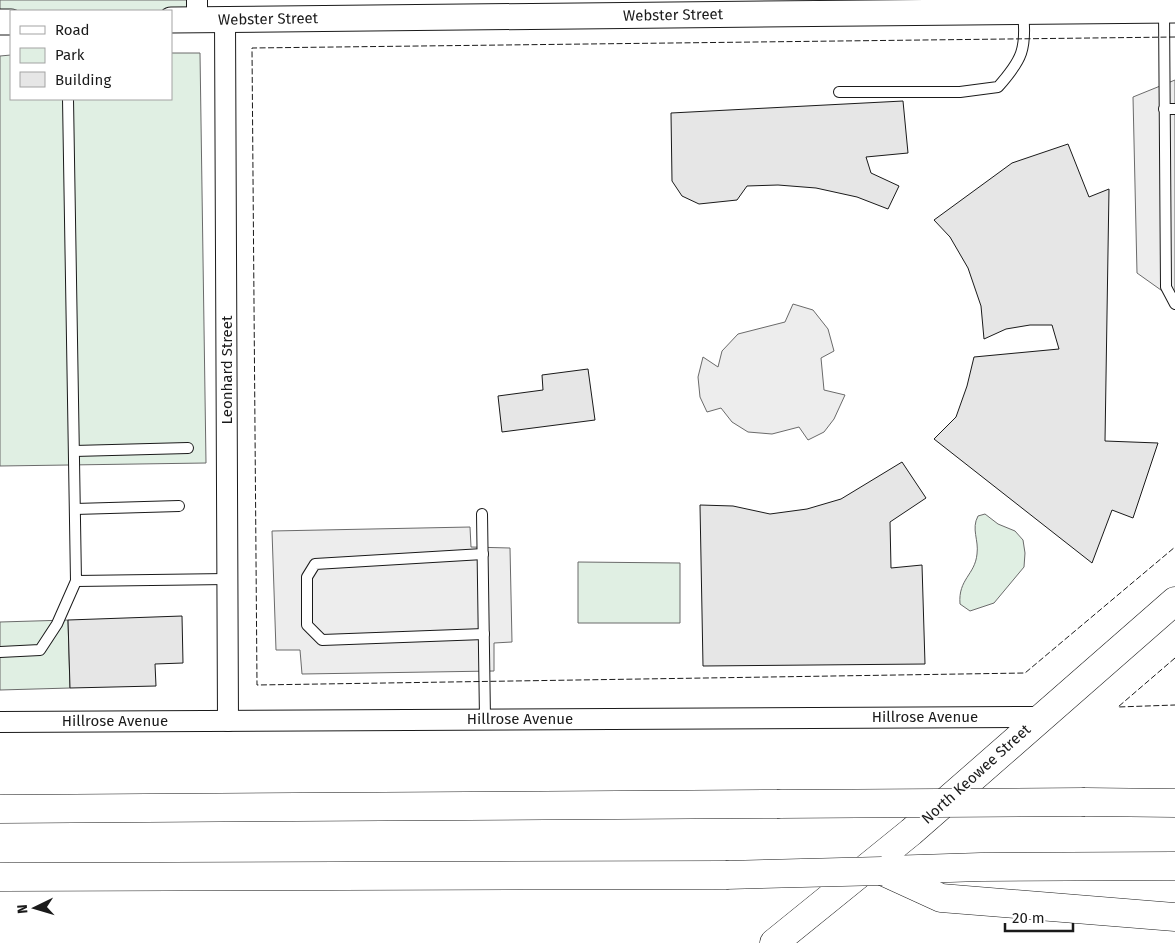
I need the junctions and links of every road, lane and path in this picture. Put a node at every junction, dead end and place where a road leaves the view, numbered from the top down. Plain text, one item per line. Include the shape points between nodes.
1 (869, 7) edge
2 (1033, 8) edge
3 (197, 10) edge
4 (1169, 10) edge
5 (172, 20) edge
6 (225, 20) junction
7 (839, 92) dead end
8 (68, 100) edge
9 (1170, 109) edge
10 (1175, 304) edge
11 (188, 448) dead end
12 (74, 451) junction
13 (179, 506) dead end
14 (75, 509) junction
15 (482, 514) dead end
16 (483, 554) junction
17 (227, 579) junction
18 (76, 581) junction
19 (1175, 600) edge
20 (484, 634) junction
21 (0, 652) edge
22 (1040, 717) junction
23 (485, 719) junction
24 (228, 721) junction
25 (0, 722) edge
26 (1175, 803) edge
27 (0, 809) edge
28 (1175, 866) edge
29 (882, 871) junction
30 (0, 877) edge
31 (1175, 917) edge
32 (774, 943) edge

1 - 2 street, Webster Street
1 - 6 street, Webster Street
2 - 4 street, Webster Street
2 - 7 lane via 1017,65 998,87 960,92
3 - 5 street, Webster Street
3 - 6 street, Webster Street
4 - 9 lane
6 - 17 street, Leonhard Street
8 - 12 lane
9 - 10 lane via 1166,287
11 - 12 lane
12 - 14 lane
13 - 14 lane
14 - 18 lane
15 - 16 lane
16 - 20 lane
16 - 20 lane via 315,564 307,577 307,625 322,640
17 - 18 lane
17 - 24 street, Leonhard Street
18 - 21 lane via 40,650
19 - 22 main road, North Keowee Street
20 - 23 lane
22 - 23 street, Hillrose Avenue
22 - 32 main road, North Keowee Street via 911,832
23 - 24 street, Hillrose Avenue
24 - 25 street, Hillrose Avenue
26 - 27 main road, bridge
28 - 29 main road
29 - 30 main road, bridge via 726,875
29 - 31 main road via 940,898

